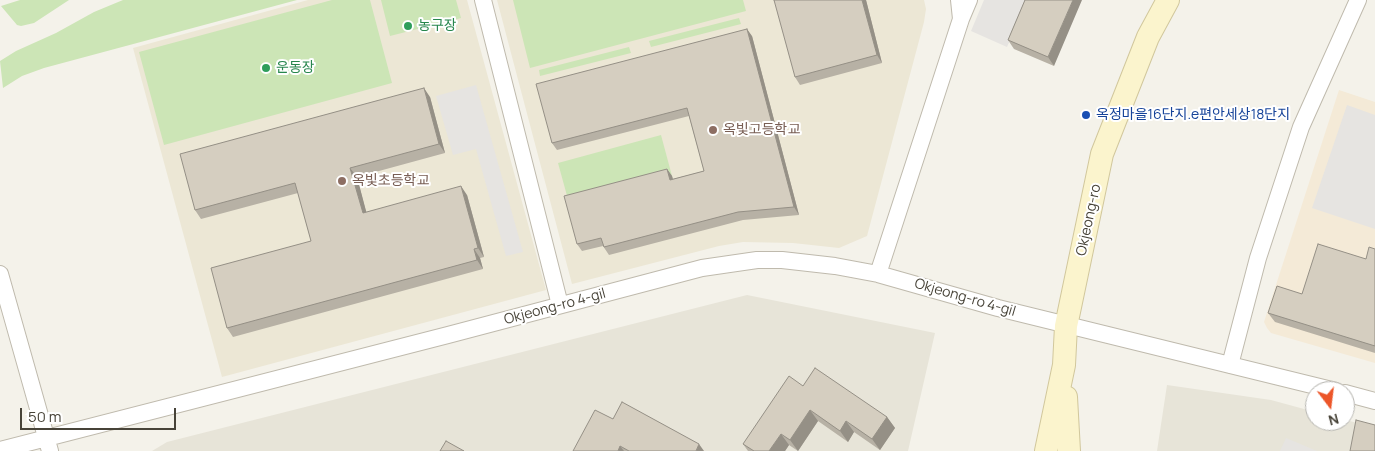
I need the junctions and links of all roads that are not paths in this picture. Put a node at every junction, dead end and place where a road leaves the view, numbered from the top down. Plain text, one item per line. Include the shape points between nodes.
1 (483, 0) edge
2 (959, 0) edge
3 (969, 0) edge
4 (1168, 0) edge
5 (1358, 0) edge
6 (961, 19) junction
7 (0, 274) edge
8 (878, 274) junction
9 (560, 305) junction
10 (1066, 326) junction
11 (1064, 365) junction
12 (1230, 365) junction
13 (1305, 383) edge
14 (1355, 396) edge
15 (1375, 401) edge
16 (48, 444) edge
17 (1043, 446) edge
18 (0, 450) edge
19 (1069, 451) edge

1 - 9 street
2 - 6 street
3 - 6 street
4 - 10 main road, Okjeong-ro via 1148,37 1102,154
5 - 12 street via 1301,127 1258,258
6 - 8 street
7 - 16 street
8 - 9 street, Okjeong-ro 4-gil via 782,260 742,262 702,268
8 - 10 street, Okjeong-ro 4-gil
9 - 16 street, Okjeong-ro 4-gil
10 - 11 main road, Okjeong-ro
10 - 12 street, Okjeong-ro 4-gil
11 - 17 main road, Okjeong-ro
11 - 19 main road
12 - 13 street, Okjeong-ro 4-gil
14 - 15 street
16 - 18 street, Okjeong-ro 4-gil

